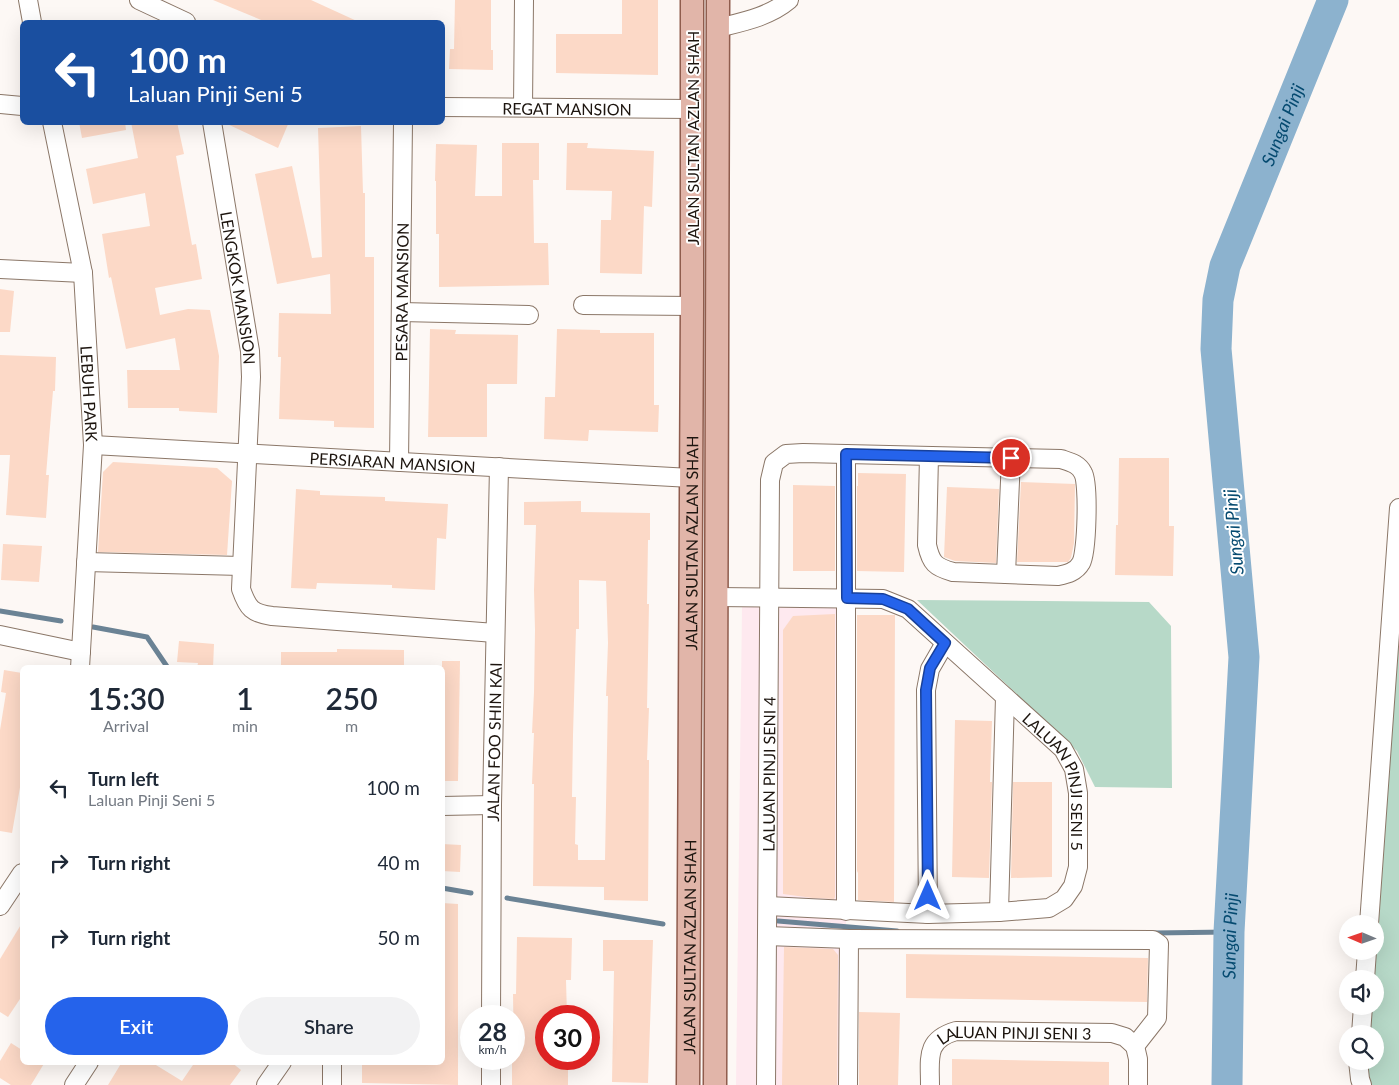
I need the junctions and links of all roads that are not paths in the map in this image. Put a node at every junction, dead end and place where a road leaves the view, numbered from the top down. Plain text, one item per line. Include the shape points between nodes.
1 (28, 0) edge
2 (139, 0) edge
3 (524, 0) edge
4 (692, 0) edge
5 (718, 0) edge
6 (788, 0) edge
7 (32, 20) edge
8 (182, 20) edge
9 (718, 28) junction
10 (0, 104) edge
11 (20, 106) edge
12 (445, 107) edge
13 (523, 108) junction
14 (691, 109) junction
15 (53, 125) edge
16 (212, 125) edge
17 (403, 125) edge
18 (0, 269) edge
19 (83, 273) junction
20 (583, 305) dead end
21 (692, 306) junction
22 (401, 312) junction
23 (529, 315) dead end
24 (93, 445) junction
25 (246, 453) junction
26 (846, 454) junction
27 (929, 456) junction
28 (1011, 458) junction
29 (399, 462) junction
30 (499, 467) junction
31 (691, 478) junction
32 (1399, 508) edge
33 (86, 562) junction
34 (241, 566) junction
35 (1006, 574) junction
36 (717, 597) junction
37 (769, 598) junction
38 (847, 598) junction
39 (495, 633) junction
40 (0, 635) edge
41 (945, 643) junction
42 (80, 660) edge
43 (1005, 697) junction
44 (445, 806) edge
45 (492, 806) junction
46 (690, 833) junction
47 (20, 876) edge
48 (0, 906) edge
49 (768, 906) junction
50 (846, 911) junction
51 (999, 912) junction
52 (928, 914) junction
53 (1370, 915) edge
54 (767, 936) junction
55 (850, 939) junction
56 (491, 1005) edge
57 (1134, 1046) junction
58 (87, 1065) edge
59 (280, 1065) edge
60 (332, 1065) edge
61 (491, 1070) edge
62 (1359, 1070) edge
63 (74, 1085) edge
64 (266, 1085) edge
65 (332, 1085) edge
66 (491, 1085) edge
67 (688, 1085) edge
68 (715, 1085) edge
69 (766, 1085) edge
70 (848, 1085) edge
71 (930, 1085) edge
72 (1138, 1085) edge
73 (1362, 1085) edge

1 - 7 street
2 - 8 street
3 - 13 street
4 - 14 main road, JALAN SULTAN AZLAN SHAH
5 - 9 main road, JALAN SULTAN AZLAN SHAH
6 - 9 street via 774,10 747,21
9 - 36 main road, JALAN SULTAN AZLAN SHAH
10 - 11 street
12 - 13 street, REGAT MANSION
13 - 14 street, REGAT MANSION
14 - 21 main road, JALAN SULTAN AZLAN SHAH
15 - 19 street, LEBUH PARK
16 - 25 street, LENGKOK MANSION via 250,351
17 - 22 street, PESARA MANSION
18 - 19 street
19 - 24 street, LEBUH PARK
20 - 21 street
21 - 31 main road, JALAN SULTAN AZLAN SHAH
22 - 23 street
22 - 29 street, PESARA MANSION
24 - 25 street, PERSIARAN MANSION
24 - 33 street, LEBUH PARK
25 - 29 street, PERSIARAN MANSION
25 - 34 street, LENGKOK MANSION
26 - 27 street
26 - 37 street, LALUAN PINJI SENI 4 via 786,454 774,463 770,480
26 - 38 street
27 - 28 street
27 - 35 street via 927,546 930,559 940,568 953,572
28 - 35 street
28 - 35 street via 1061,459 1074,463 1083,473 1086,486 1085,550 1081,563 1071,573 1058,576
29 - 30 street, PERSIARAN MANSION
30 - 31 street, PERSIARAN MANSION
30 - 39 street, JALAN FOO SHIN KAI
31 - 46 main road, JALAN SULTAN AZLAN SHAH
32 - 53 street
33 - 34 street
33 - 42 street, LEBUH PARK
34 - 39 street, LENGKOK MANSION via 240,589 246,605 258,614
36 - 37 street, LALUAN PINJI SENI 5
36 - 46 main road via 708,606 704,619 704,714
36 - 68 main road, JALAN SULTAN AZLAN SHAH
37 - 38 street, LALUAN PINJI SENI 5
37 - 49 street, LALUAN PINJI SENI 4
38 - 41 street, LALUAN PINJI SENI 5 via 883,599 908,609
38 - 50 street
39 - 45 street, JALAN FOO SHIN KAI
40 - 42 street
41 - 43 street, LALUAN PINJI SENI 5
41 - 52 street via 930,668 926,690
43 - 51 street
43 - 51 street, LALUAN PINJI SENI 5 via 1063,749 1074,769 1078,794 1078,867 1073,886 1064,899 1049,908
44 - 45 street
45 - 56 street, JALAN FOO SHIN KAI
46 - 67 main road, JALAN SULTAN AZLAN SHAH
47 - 48 street
49 - 50 street, LALUAN PINJI SENI 5
49 - 54 street, LALUAN PINJI SENI 4
50 - 52 street, LALUAN PINJI SENI 5
51 - 52 street, LALUAN PINJI SENI 5
54 - 55 street
54 - 69 street, LALUAN PINJI SENI 4
55 - 57 street via 1153,940 1159,944 1157,1018
55 - 70 street
57 - 71 street, LALUAN PINJI SENI 3 via 1125,1037 1112,1033 956,1031 943,1035 934,1045 930,1058
57 - 72 street via 1138,1059
58 - 63 street
59 - 64 street
60 - 65 street
61 - 66 street
62 - 73 street

